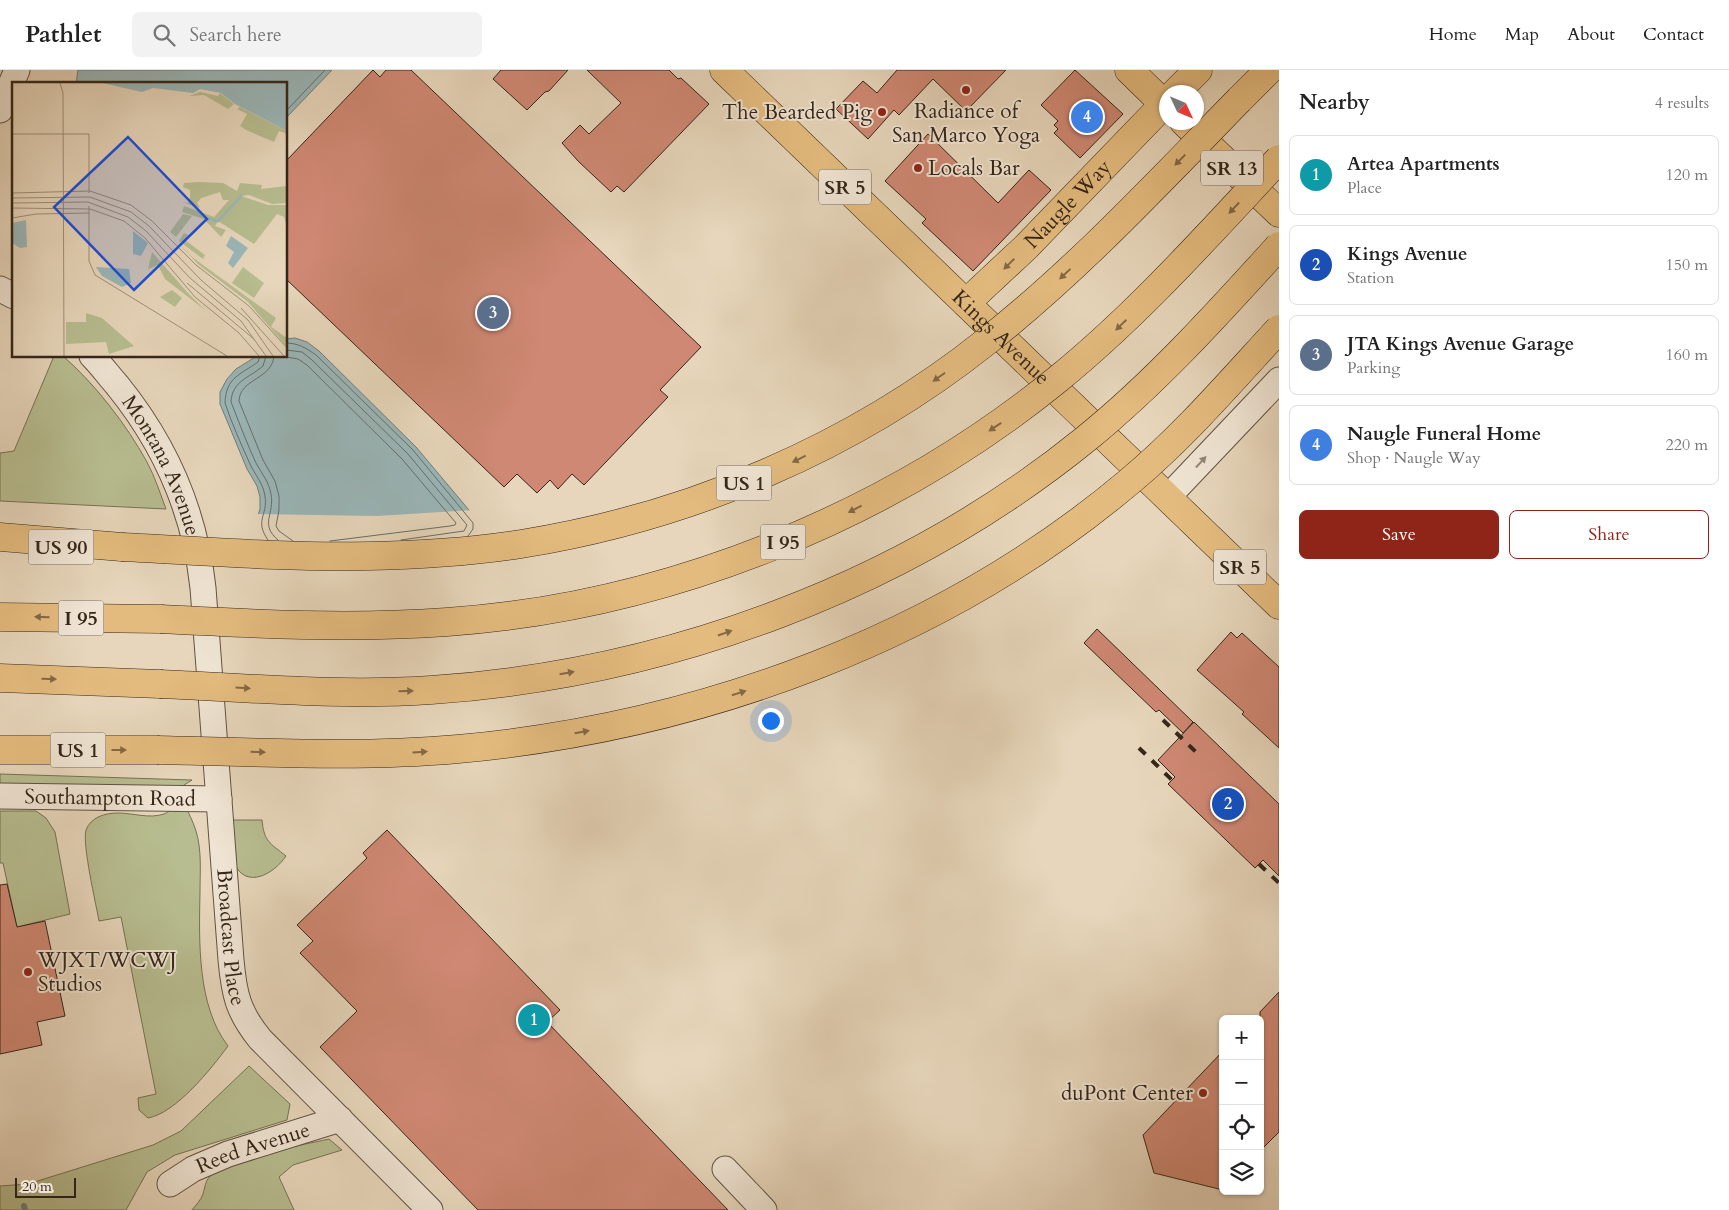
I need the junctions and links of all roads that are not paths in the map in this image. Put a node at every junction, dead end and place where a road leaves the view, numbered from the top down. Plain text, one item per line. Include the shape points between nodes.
1 (17, 70) edge
2 (724, 70) edge
3 (1129, 70) edge
4 (1198, 70) edge
5 (1265, 70) edge
6 (1269, 70) edge
7 (1183, 85) edge
8 (1159, 94) edge
9 (1239, 100) junction
10 (0, 110) edge
11 (1159, 110) edge
12 (1192, 130) edge
13 (1279, 159) edge
14 (1279, 214) edge
15 (1279, 246) edge
16 (0, 289) edge
17 (12, 295) edge
18 (966, 303) junction
19 (1279, 329) edge
20 (94, 358) edge
21 (1279, 380) edge
22 (1168, 497) junction
23 (0, 538) edge
24 (0, 547) edge
25 (122, 547) junction
26 (203, 588) joint
27 (1279, 604) edge
28 (0, 617) edge
29 (0, 678) edge
30 (0, 750) edge
31 (216, 751) junction
32 (0, 796) edge
33 (219, 799) junction
34 (340, 1119) junction
35 (725, 1169) dead end
36 (170, 1184) dead end
37 (430, 1210) edge
38 (764, 1210) edge

1 - 10 street
2 - 18 main road, Kings Avenue / SR 5
3 - 8 main road
4 - 7 main road, Naugle Way
5 - 9 main road, US 1
6 - 9 main road
9 -> 25 main road, US 1, bridge via 1094,247 985,343 864,425 746,482 625,522 481,549 340,556
11 -> 18 main road, Naugle Way
12 - 14 main road, SR 13
13 -> 28 main road, I 95, bridge via 1139,308 1058,380 936,465 804,533 738,559 648,587 560,607 450,622 304,626 161,619
29 -> 15 main road, bridge via 358,692 430,690 576,671 646,656 720,634 790,610 856,581 986,511 1119,411 1167,366
16 - 17 street
18 - 22 main road, Kings Avenue / SR 5
31 -> 19 main road, US 1, bridge via 378,754 523,742 669,713 805,670 943,606 1072,527 1160,454
20 - 26 street, Montana Avenue via 145,422 169,464 191,526
22 -> 21 street
22 - 27 main road, Kings Avenue / SR 5
23 - 25 main road, US 1
24 - 25 main road, US 90
26 - 31 street, Broadcast Place
30 -> 31 main road, US 1, bridge
31 - 33 street, Broadcast Place
32 - 33 street, Southampton Road
33 - 34 street, Broadcast Place via 231,960 240,1010 260,1039
34 - 36 street, Reed Avenue via 228,1154 193,1169
34 - 37 street, Broadcast Place
35 - 38 street

